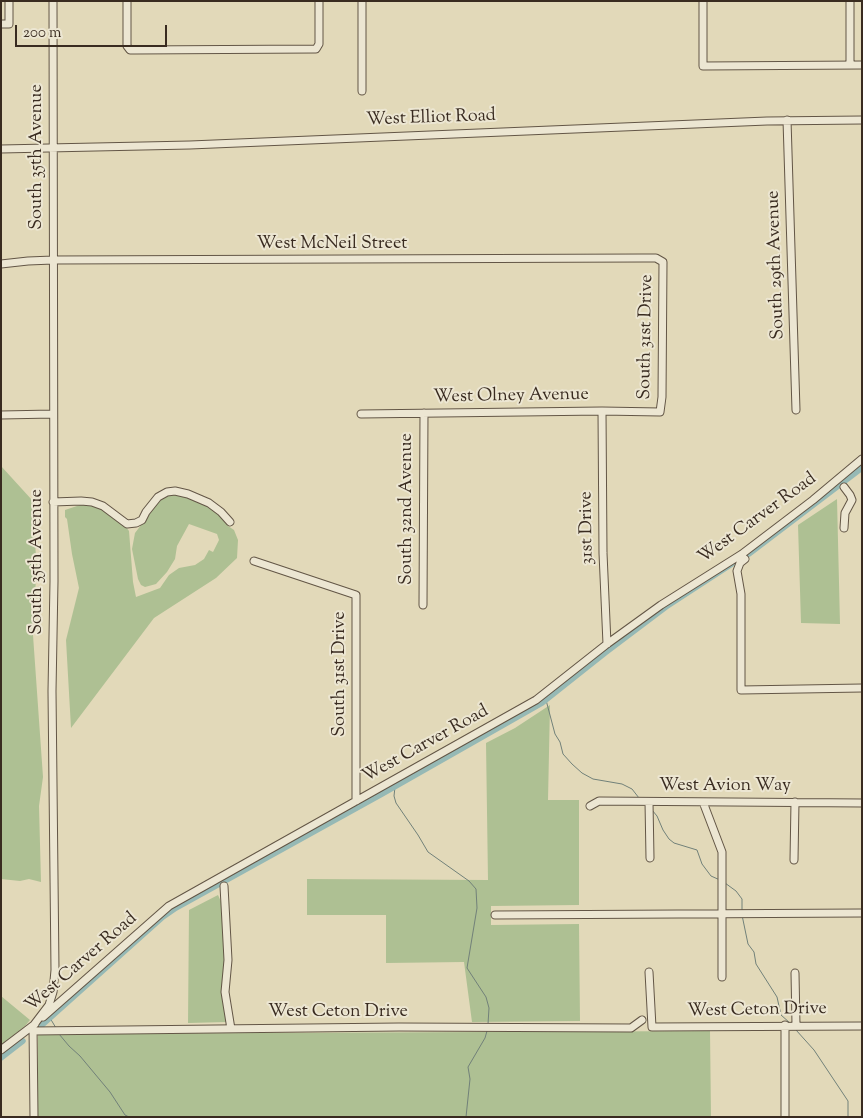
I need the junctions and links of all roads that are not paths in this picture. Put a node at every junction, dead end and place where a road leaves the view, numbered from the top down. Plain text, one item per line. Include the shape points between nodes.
1 (9, 1) edge
2 (53, 1) edge
3 (127, 1) edge
4 (319, 1) edge
5 (362, 1) edge
6 (703, 1) edge
7 (850, 1) edge
8 (5, 24) edge
9 (850, 65) junction
10 (862, 65) edge
11 (362, 91) dead end
12 (787, 120) junction
13 (862, 120) edge
14 (1, 149) edge
15 (54, 149) junction
16 (53, 260) junction
17 (2, 262) edge
18 (663, 262) joint
19 (796, 410) dead end
20 (602, 412) junction
21 (660, 412) joint
22 (424, 413) junction
23 (53, 414) junction
24 (362, 414) dead end
25 (1, 415) edge
26 (862, 459) edge
27 (844, 487) dead end
28 (53, 502) junction
29 (230, 522) dead end
30 (844, 528) dead end
31 (745, 559) dead end
32 (254, 560) dead end
33 (422, 605) dead end
34 (607, 644) junction
35 (862, 688) edge
36 (356, 801) junction
37 (649, 802) junction
38 (704, 802) junction
39 (795, 802) junction
40 (862, 803) edge
41 (590, 806) dead end
42 (650, 858) dead end
43 (794, 860) dead end
44 (224, 886) dead end
45 (862, 913) edge
46 (722, 914) junction
47 (495, 915) dead end
48 (649, 972) dead end
49 (795, 973) dead end
50 (722, 977) dead end
51 (642, 1020) dead end
52 (785, 1025) junction
53 (796, 1025) junction
54 (862, 1026) edge
55 (33, 1029) junction
56 (231, 1029) junction
57 (1, 1050) edge
58 (34, 1117) edge
59 (785, 1117) edge

1 - 8 street
2 - 15 street, South 35th Avenue
3 - 4 street via 127,42 128,48 134,50 313,50 319,44
5 - 11 street
6 - 9 street via 704,66
7 - 9 street
9 - 10 street
12 - 13 street, West Elliot Road
12 - 15 street, West Elliot Road
12 - 19 street, South 29th Avenue
14 - 15 street, West Elliot Road
15 - 16 street, South 35th Avenue
16 - 17 street, West McNeil Street
16 - 18 street, West McNeil Street via 656,258
16 - 23 street, South 35th Avenue
18 - 21 street, South 31st Drive
20 - 21 street, West Olney Avenue
20 - 22 street, West Olney Avenue
20 - 34 street, 31st Drive
22 - 24 street, West Olney Avenue
22 - 33 street, South 32nd Avenue
23 - 25 street
23 - 28 street, South 35th Avenue
26 - 34 street, West Carver Road via 742,554
27 - 30 street via 852,500 845,513
28 - 29 street via 92,502 127,524 142,520 158,497 175,491 209,503
28 - 55 street, South 35th Avenue via 55,970 53,992
31 - 35 street via 737,571 741,594 741,690
32 - 36 street, South 31st Drive via 356,595
34 - 36 street, West Carver Road via 536,700
36 - 55 street, West Carver Road via 169,906
37 - 38 street, West Avion Way
37 - 41 street, West Avion Way via 599,801
37 - 42 street
38 - 39 street, West Avion Way
38 - 46 street via 722,852
39 - 40 street, West Avion Way
39 - 43 street
44 - 56 street via 228,960 225,992
45 - 46 street
46 - 47 street
46 - 50 street
48 - 52 street, West Ceton Drive via 652,1027
49 - 53 street
51 - 56 street, West Ceton Drive via 626,1028
52 - 53 street, West Ceton Drive
52 - 59 street
53 - 54 street, West Ceton Drive
55 - 56 street, West Ceton Drive
55 - 57 street, West Carver Road
55 - 58 street

